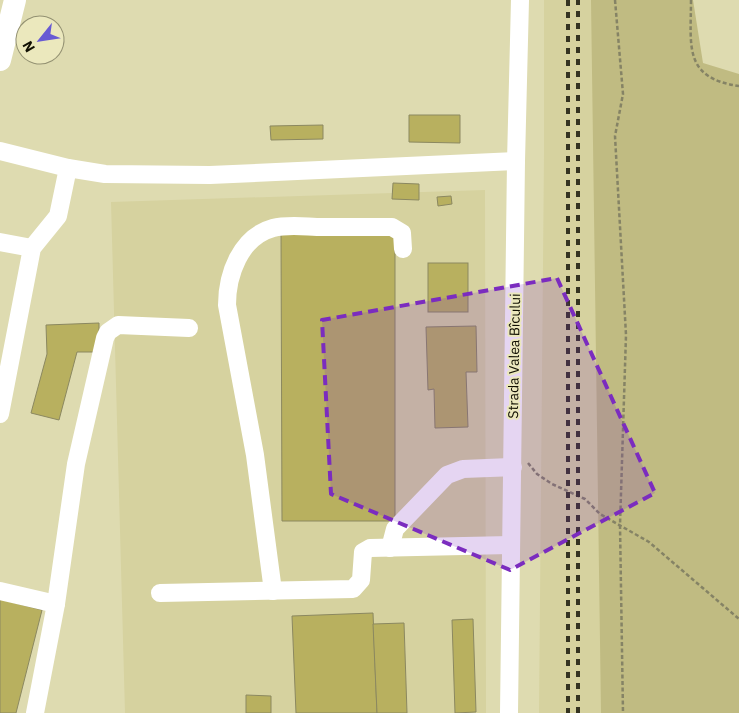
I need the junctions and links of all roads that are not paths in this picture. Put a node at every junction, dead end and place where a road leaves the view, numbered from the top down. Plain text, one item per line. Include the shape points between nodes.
1 (15, 0) edge
2 (520, 0) edge
3 (0, 60) edge
4 (0, 151) edge
5 (516, 161) junction
6 (68, 168) junction
7 (0, 242) edge
8 (32, 248) junction
9 (403, 249) dead end
10 (188, 328) dead end
11 (0, 414) edge
12 (513, 467) junction
13 (511, 545) junction
14 (390, 548) junction
15 (0, 591) edge
16 (273, 591) junction
17 (160, 593) dead end
18 (56, 604) junction
19 (36, 713) edge
20 (510, 713) edge

1 - 3 main road
2 - 5 street, Strada Valea Bîcului
4 - 6 street
5 - 6 street via 210,175 104,174
5 - 12 street, Strada Valea Bîcului
6 - 8 street via 58,216
7 - 8 street
8 - 11 street
9 - 16 street via 402,233 397,228 283,227 264,231 248,242 232,273 227,305 255,456
10 - 18 street via 118,325 105,338 76,464
12 - 13 street, Strada Valea Bîcului
12 - 14 street via 463,469 447,475 395,529
13 - 14 street
13 - 20 street, Strada Valea Bîcului
14 - 16 street via 370,548 363,552 361,580 353,589
15 - 18 street
16 - 17 street
18 - 19 street

